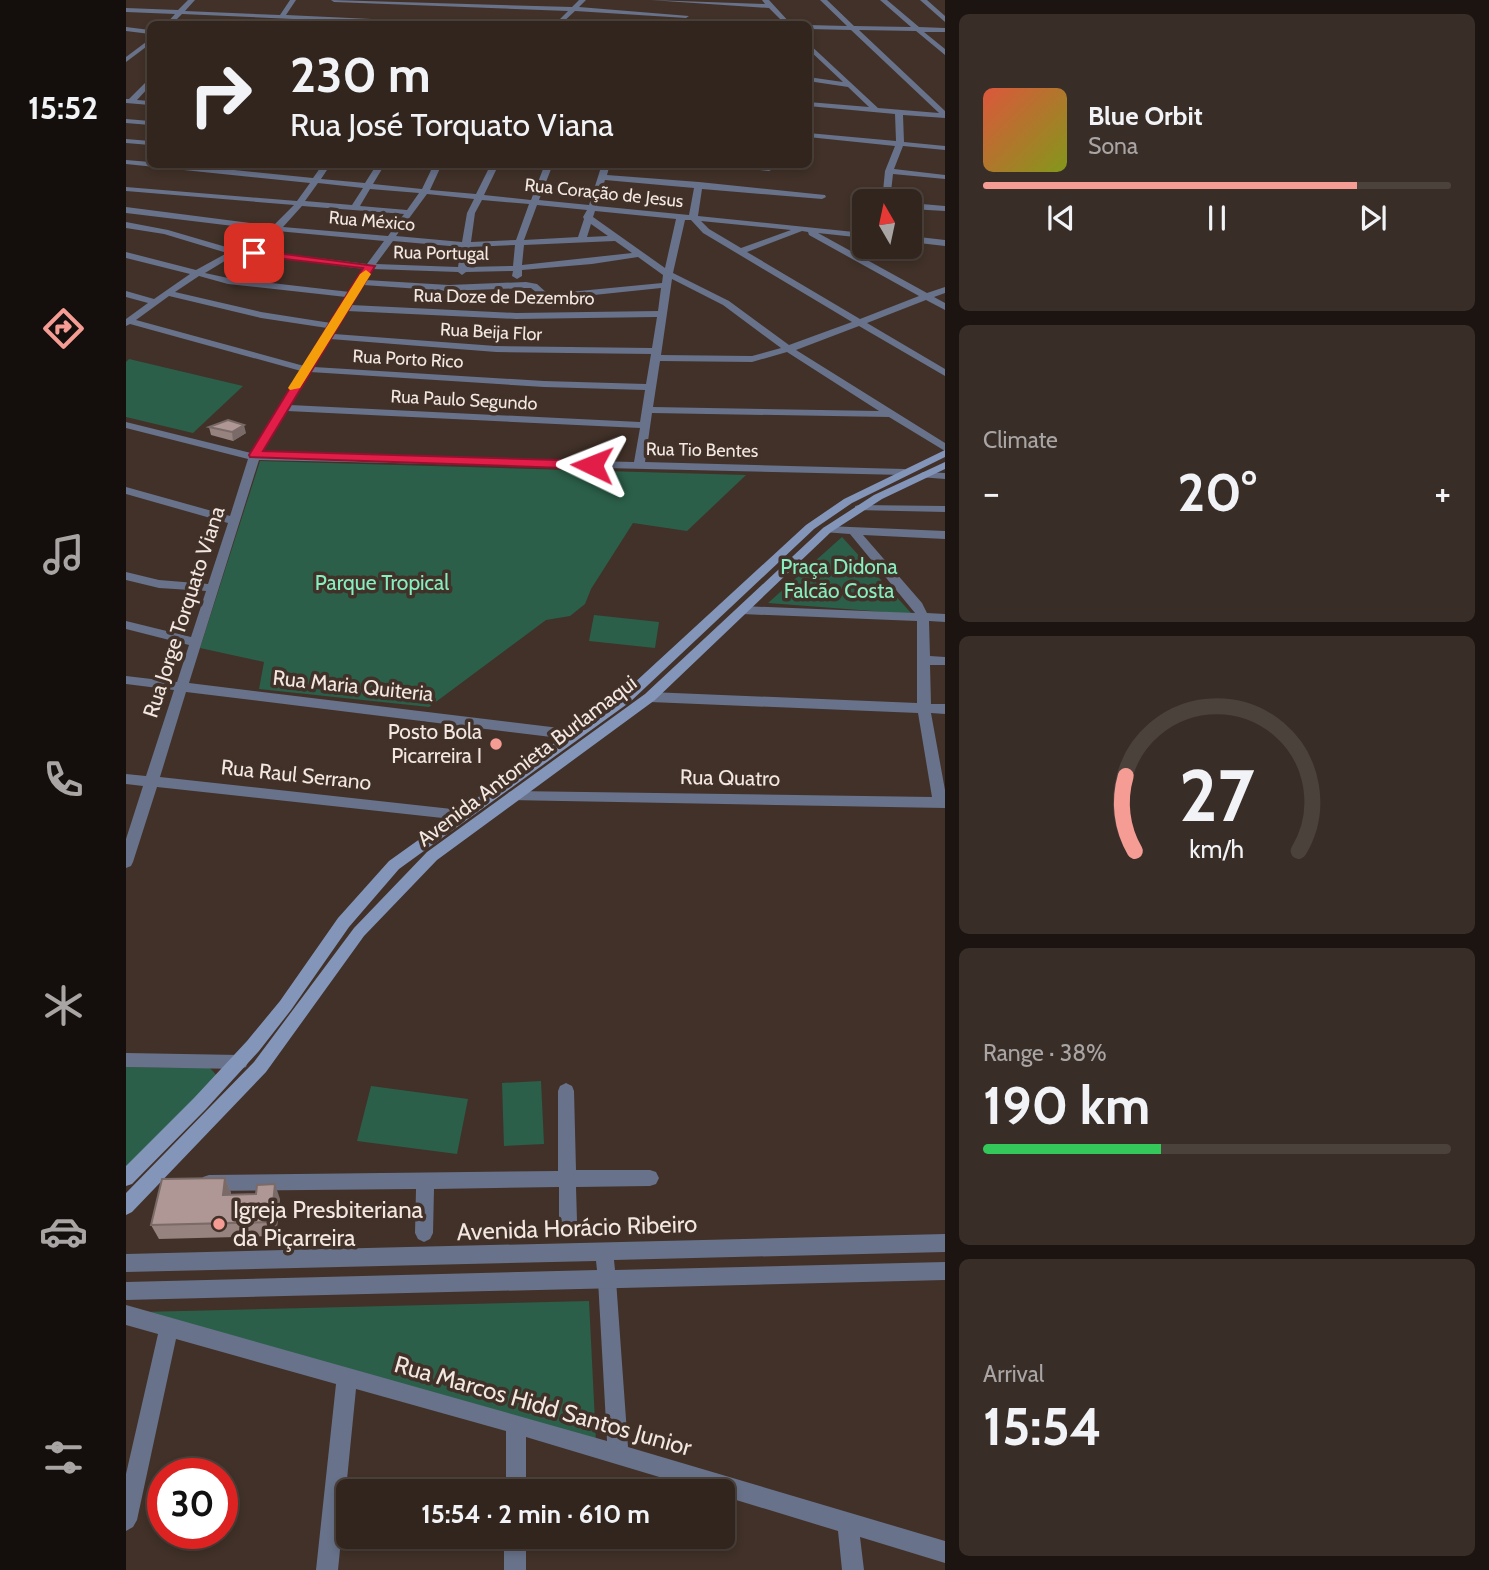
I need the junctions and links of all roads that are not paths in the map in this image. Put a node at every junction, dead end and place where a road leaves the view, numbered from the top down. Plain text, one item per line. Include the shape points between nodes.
1 (192, 0) edge
2 (293, 0) edge
3 (334, 0) edge
4 (340, 0) edge
5 (583, 0) edge
6 (653, 0) edge
7 (765, 0) edge
8 (824, 0) edge
9 (883, 0) edge
10 (923, 0) edge
11 (772, 6) junction
12 (355, 9) dead end
13 (573, 9) junction
14 (126, 10) edge
15 (180, 13) junction
16 (365, 13) dead end
17 (686, 16) dead end
18 (282, 17) junction
19 (944, 19) edge
20 (172, 21) edge
21 (308, 21) edge
22 (315, 21) edge
23 (384, 21) edge
24 (561, 21) edge
25 (785, 21) edge
26 (812, 27) edge
27 (126, 29) edge
28 (854, 29) junction
29 (918, 30) junction
30 (945, 30) edge
31 (147, 32) edge
32 (147, 43) edge
33 (126, 47) edge
34 (140, 49) junction
35 (147, 49) edge
36 (812, 49) edge
37 (945, 53) edge
38 (126, 60) edge
39 (812, 80) edge
40 (849, 85) junction
41 (147, 86) edge
42 (128, 102) edge
43 (147, 103) edge
44 (812, 104) edge
45 (875, 109) junction
46 (899, 111) junction
47 (945, 115) edge
48 (126, 121) edge
49 (147, 123) edge
50 (812, 135) edge
51 (126, 141) edge
52 (147, 143) edge
53 (900, 144) junction
54 (945, 148) edge
55 (126, 162) edge
56 (147, 164) edge
57 (195, 168) edge
58 (324, 168) edge
59 (379, 168) edge
60 (436, 168) edge
61 (493, 168) edge
62 (547, 168) edge
63 (605, 168) edge
64 (759, 168) edge
65 (769, 169) dead end
66 (889, 172) junction
67 (602, 177) junction
68 (945, 177) edge
69 (316, 180) junction
70 (699, 184) junction
71 (367, 188) junction
72 (126, 189) edge
73 (886, 189) edge
74 (426, 190) junction
75 (480, 195) junction
76 (822, 197) dead end
77 (535, 200) junction
78 (299, 204) junction
79 (592, 206) junction
80 (355, 207) junction
81 (922, 207) edge
82 (945, 209) edge
83 (126, 210) edge
84 (407, 212) junction
85 (681, 217) junction
86 (587, 218) junction
87 (693, 218) junction
88 (126, 225) edge
89 (276, 229) junction
90 (805, 230) junction
91 (852, 234) edge
92 (616, 237) junction
93 (388, 239) junction
94 (582, 239) junction
95 (520, 240) junction
96 (922, 241) edge
97 (922, 242) edge
98 (945, 243) edge
99 (464, 245) junction
100 (236, 251) junction
101 (740, 251) junction
102 (945, 253) edge
103 (642, 254) junction
104 (126, 255) edge
105 (370, 266) junction
106 (515, 268) junction
107 (462, 272) junction
108 (667, 274) junction
109 (196, 275) junction
110 (361, 282) junction
111 (519, 285) junction
112 (666, 285) junction
113 (945, 290) edge
114 (167, 293) junction
115 (126, 294) edge
116 (353, 295) junction
117 (927, 297) junction
118 (154, 302) junction
119 (945, 307) edge
120 (346, 308) junction
121 (661, 314) junction
122 (127, 322) edge
123 (859, 323) junction
124 (330, 331) junction
125 (788, 349) junction
126 (654, 354) junction
127 (306, 369) junction
128 (945, 373) edge
129 (649, 387) junction
130 (282, 408) junction
131 (648, 410) junction
132 (890, 414) junction
133 (126, 425) edge
134 (645, 425) junction
135 (945, 450) edge
136 (255, 455) junction
137 (639, 466) junction
138 (935, 469) edge
139 (904, 472) junction
140 (126, 490) edge
141 (859, 508) junction
142 (945, 509) edge
143 (233, 521) junction
144 (827, 530) junction
145 (854, 532) junction
146 (945, 535) edge
147 (799, 537) junction
148 (814, 543) junction
149 (786, 550) junction
150 (800, 556) junction
151 (126, 576) edge
152 (211, 588) junction
153 (743, 610) junction
154 (923, 617) junction
155 (945, 618) edge
156 (126, 625) edge
157 (194, 642) junction
158 (924, 660) junction
159 (945, 661) edge
160 (126, 680) edge
161 (180, 688) junction
162 (650, 697) junction
163 (924, 709) junction
164 (945, 709) edge
165 (583, 739) junction
166 (564, 752) junction
167 (126, 779) edge
168 (151, 780) junction
169 (514, 796) junction
170 (942, 803) edge
171 (461, 815) junction
172 (126, 862) edge
173 (329, 942) junction
174 (346, 950) junction
175 (308, 972) junction
176 (325, 979) junction
177 (126, 1060) edge
178 (240, 1062) junction
179 (566, 1091) dead end
180 (126, 1178) edge
181 (567, 1178) junction
182 (650, 1178) dead end
183 (425, 1181) junction
184 (167, 1183) edge
185 (194, 1183) edge
186 (148, 1184) junction
187 (126, 1206) edge
188 (568, 1221) dead end
189 (424, 1233) dead end
190 (945, 1243) edge
191 (604, 1252) junction
192 (126, 1263) edge
193 (945, 1271) edge
194 (607, 1280) junction
195 (126, 1290) edge
196 (126, 1315) edge
197 (169, 1328) junction
198 (347, 1377) junction
199 (516, 1424) junction
200 (618, 1454) junction
201 (516, 1479) edge
202 (126, 1520) edge
203 (848, 1522) junction
204 (515, 1549) edge
205 (945, 1552) edge
206 (327, 1570) edge
207 (515, 1570) edge
208 (853, 1570) edge

1 - 15 street
2 - 18 street
3 - 4 street
3 - 22 street
4 - 12 street
4 - 13 street
5 - 13 street
6 - 11 street
7 - 11 street
8 - 28 street
9 - 29 street
10 - 19 street
11 - 25 street
13 - 17 street
13 - 24 street
14 - 15 street
15 - 18 street
15 - 20 street
16 - 23 street
18 - 21 street
26 - 28 street
27 - 31 street
28 - 29 street
28 - 47 street
29 - 30 street
29 - 37 street
32 - 34 street
33 - 34 street
34 - 35 street
34 - 38 street
36 - 40 street
39 - 40 street
40 - 45 street
41 - 42 street
42 - 43 street
44 - 45 street
45 - 46 street
46 - 47 street
46 - 53 street
48 - 49 street
50 - 53 street
51 - 52 street
53 - 54 street
53 - 66 street
55 - 56 street, Rua Coração de Jesus
57 - 69 street, Rua Coração de Jesus
58 - 69 street
59 - 71 street
60 - 74 street, Rua Jorge Torquato Viana
61 - 75 street
62 - 77 street
63 - 67 street
64 - 65 street
66 - 68 street
66 - 73 street
67 - 70 street
67 - 79 street
69 - 71 street, Rua Coração de Jesus
69 - 78 street
70 - 76 street
70 - 87 street
71 - 74 street, Rua Coração de Jesus
71 - 80 street
72 - 78 street
74 - 75 street, Rua Coração de Jesus
74 - 84 street, Rua Jorge Torquato Viana
75 - 77 street, Rua Coração de Jesus
75 - 99 street
77 - 79 street, Rua Coração de Jesus
77 - 95 street
78 - 80 street
78 - 89 street
79 - 85 street, Rua Coração de Jesus
79 - 86 street
80 - 84 street
81 - 82 street
83 - 89 street, Rua México
84 - 93 street, Rua Jorge Torquato Viana
85 - 87 street, Rua Coração de Jesus
85 - 108 street
86 - 92 street
86 - 94 street
87 - 90 street, Rua Coração de Jesus
87 - 101 street
88 - 100 street, Rua Portugal
89 - 93 street, Rua México
89 - 100 street
90 - 91 street, Rua Coração de Jesus
90 - 101 street
90 - 117 street
92 - 94 street, Rua México
92 - 103 street
93 - 99 street, Rua México
93 - 105 street, Rua Jorge Torquato Viana
94 - 95 street, Rua México
95 - 99 street, Rua México
95 - 106 street
96 - 98 street
97 - 102 street
99 - 107 street
100 - 105 street, Rua Portugal
100 - 109 street
101 - 123 street
103 - 106 street, Rua Portugal
103 - 108 street
104 - 109 street
105 - 107 street, Rua Portugal
105 - 110 street, Rua Jorge Torquato Viana
106 - 107 street, Rua Portugal
106 - 111 street
108 - 112 street
108 - 125 street via 726,303
109 - 114 street
109 - 116 street
110 - 111 street via 449,288
110 - 116 street, Rua Jorge Torquato Viana
111 - 112 street via 534,286 540,295 550,296
112 - 121 street
113 - 117 street, Rua Beija Flor
114 - 118 street
114 - 124 street, Rua Beija Flor
115 - 118 street
116 - 120 street, Rua Jorge Torquato Viana
117 - 119 street
117 - 123 street, Rua Beija Flor
118 - 122 street
120 - 121 street, Rua Doze de Dezembro via 516,316
120 - 124 street, Rua Jorge Torquato Viana
121 - 126 street
122 - 127 street, Rua Porto Rico
123 - 125 street, Rua Beija Flor
123 - 128 street
124 - 126 street, Rua Beija Flor via 496,349
124 - 127 street, Rua Jorge Torquato Viana
125 - 126 street, Rua Beija Flor via 751,359
125 - 132 street
126 - 129 street
127 - 129 street, Rua Porto Rico
127 - 130 street, Rua Jorge Torquato Viana
129 - 131 street
130 - 134 street, Rua Paulo Segundo
130 - 136 street, Rua Jorge Torquato Viana
131 - 132 street
131 - 134 street
132 - 135 street
133 - 136 street, Rua Tio Bentes
134 - 137 street
135 - 138 main road, Avenida Antonieta Burlamaqui
136 - 137 street, Rua Tio Bentes
136 - 143 street, Rua Jorge Torquato Viana
137 - 139 street, Rua Tio Bentes
138 - 139 main road, Avenida Antonieta Burlamaqui
138 - 141 main road, Avenida Antonieta Burlamaqui
139 - 147 main road, Avenida Antonieta Burlamaqui via 848,500
140 - 143 street
141 - 142 street
141 - 144 main road, Avenida Antonieta Burlamaqui
143 - 152 street, Rua Jorge Torquato Viana
144 - 145 street
144 - 148 main road, Avenida Antonieta Burlamaqui
145 - 146 street
145 - 154 street
147 - 148 main road
147 - 149 main road, Avenida Antonieta Burlamaqui
148 - 150 main road, Avenida Antonieta Burlamaqui
149 - 150 main road
149 - 165 main road, Avenida Antonieta Burlamaqui
150 - 153 main road, Avenida Antonieta Burlamaqui
151 - 152 street
152 - 157 street, Rua Jorge Torquato Viana
153 - 154 street
153 - 162 main road, Avenida Antonieta Burlamaqui
154 - 155 street
154 - 158 street
156 - 157 street
157 - 161 street, Rua Jorge Torquato Viana
158 - 159 street
158 - 163 street
160 - 161 street, Rua Maria Quiteria
161 - 165 street, Rua Maria Quiteria via 435,715
161 - 168 street, Rua Jorge Torquato Viana
162 - 163 street
162 - 165 main road, Avenida Antonieta Burlamaqui
163 - 164 street
163 - 170 street
165 - 166 main road, Avenida Antonieta Burlamaqui
166 - 169 main road, Avenida Antonieta Burlamaqui
166 - 171 main road, Avenida Antonieta Burlamaqui
167 - 168 street, Rua Raul Serrano
168 - 171 street, Rua Raul Serrano
168 - 172 street, Rua Jorge Torquato Viana
169 - 170 street, Rua Quatro
169 - 174 main road, Avenida Antonieta Burlamaqui via 432,856 387,900
171 - 173 main road, Avenida Antonieta Burlamaqui via 364,893
173 - 174 main road
173 - 175 main road, Avenida Antonieta Burlamaqui
174 - 176 main road, Avenida Antonieta Burlamaqui
175 - 176 main road
175 - 178 main road, Avenida Antonieta Burlamaqui
176 - 186 main road, Avenida Antonieta Burlamaqui via 260,1067
177 - 178 street
178 - 180 main road, Avenida Antonieta Burlamaqui
179 - 181 street
181 - 182 street
181 - 183 street
181 - 188 street
183 - 185 street
183 - 189 street
184 - 186 street
186 - 187 main road, Avenida Antonieta Burlamaqui
190 - 191 street, Avenida Horácio Ribeiro
191 - 192 street, Avenida Horácio Ribeiro
191 - 194 street
193 - 194 street
194 - 195 street
194 - 200 street
196 - 197 street, Rua Marcos Hidd Santos Junior
197 - 198 street, Rua Marcos Hidd Santos Junior
197 - 202 street
198 - 199 street, Rua Marcos Hidd Santos Junior
198 - 206 street
199 - 200 street, Rua Marcos Hidd Santos Junior
199 - 201 street
200 - 203 street, Rua Marcos Hidd Santos Junior
203 - 205 street, Rua Marcos Hidd Santos Junior
203 - 208 street
204 - 207 street

